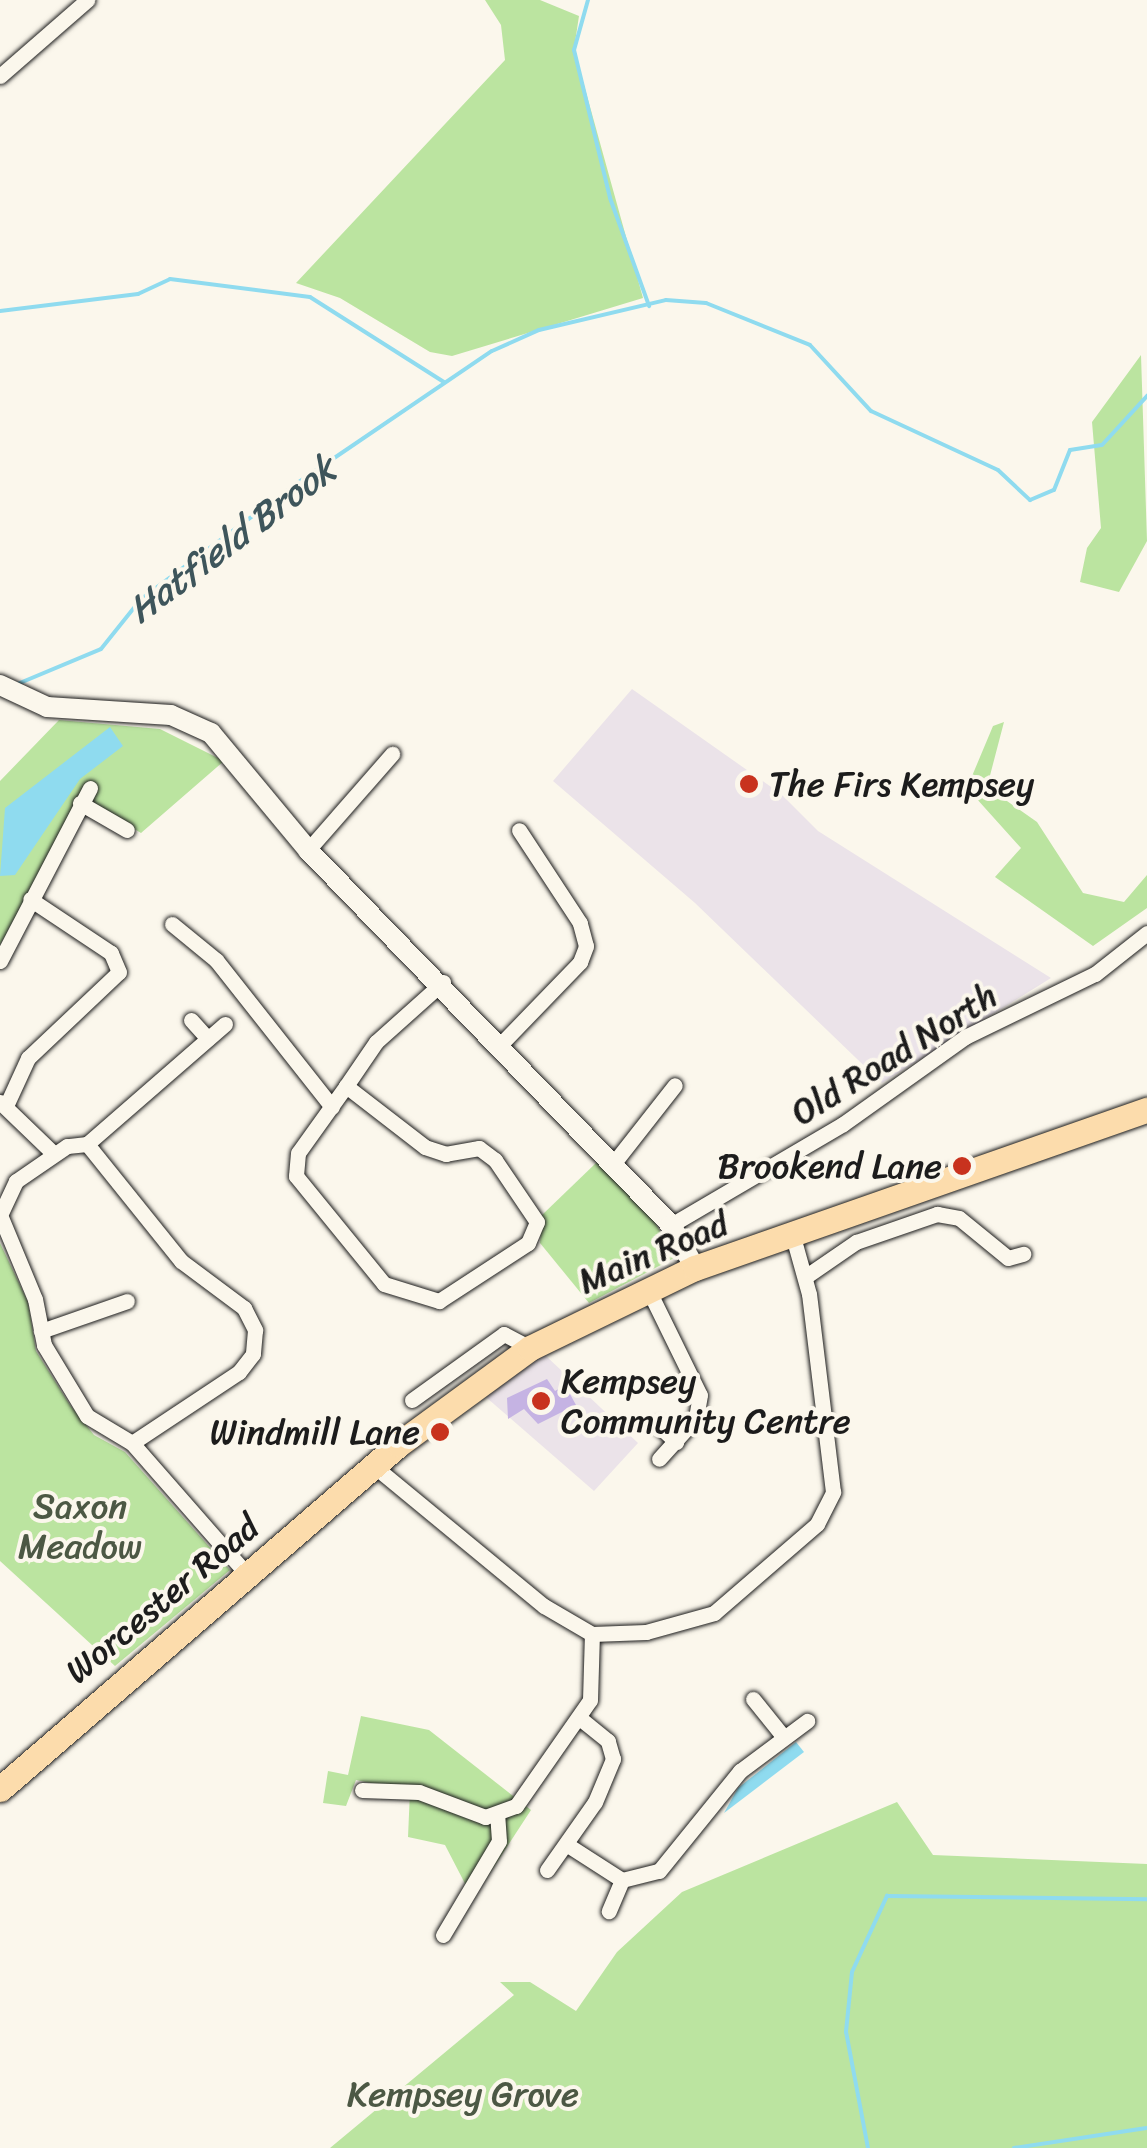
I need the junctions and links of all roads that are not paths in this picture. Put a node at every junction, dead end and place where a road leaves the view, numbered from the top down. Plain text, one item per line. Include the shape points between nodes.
1 (87, 0) edge
2 (0, 76) edge
3 (0, 685) edge
4 (392, 754) dead end
5 (128, 830) dead end
6 (520, 830) dead end
7 (308, 850) junction
8 (30, 898) junction
9 (172, 924) dead end
10 (1147, 933) edge
11 (0, 961) edge
12 (443, 982) junction
13 (191, 1020) dead end
14 (225, 1024) dead end
15 (208, 1039) junction
16 (498, 1046) junction
17 (675, 1085) dead end
18 (346, 1086) junction
19 (3, 1104) edge
20 (332, 1107) junction
21 (1147, 1110) edge
22 (87, 1144) junction
23 (54, 1154) junction
24 (613, 1164) junction
25 (672, 1225) junction
26 (792, 1233) junction
27 (1024, 1254) dead end
28 (695, 1268) junction
29 (805, 1277) junction
30 (647, 1287) junction
31 (127, 1301) dead end
32 (41, 1331) junction
33 (530, 1348) junction
34 (412, 1400) dead end
35 (658, 1425) dead end
36 (676, 1442) junction
37 (132, 1443) junction
38 (659, 1460) dead end
39 (374, 1466) junction
40 (246, 1573) junction
41 (592, 1634) junction
42 (753, 1699) dead end
43 (580, 1718) junction
44 (807, 1721) dead end
45 (782, 1735) junction
46 (0, 1789) edge
47 (362, 1790) dead end
48 (497, 1815) junction
49 (566, 1844) junction
50 (547, 1870) dead end
51 (622, 1880) junction
52 (609, 1911) dead end
53 (443, 1935) dead end

1 - 2 street
3 - 7 street via 47,707 137,710 198,725
4 - 7 street
5 - 8 street via 85,796
6 - 16 street via 580,923 586,946 580,962
7 - 12 street
8 - 11 street
8 - 19 street via 111,953 119,972 28,1058
9 - 20 street via 216,960
10 - 25 street, Old Road North via 1095,974 966,1037 843,1124
12 - 16 street
12 - 18 street via 376,1042
13 - 15 street
14 - 15 street
15 - 22 street
16 - 24 street
17 - 24 street
18 - 20 street
18 - 20 street via 425,1148 480,1148 496,1160 537,1222 528,1243 439,1301 384,1284 296,1176 298,1153
19 - 23 street
21 - 26 main road, Main Road
22 - 23 street
22 - 37 street via 181,1262 244,1308 255,1330 253,1354 239,1372
23 - 32 street via 8,1190 0,1215
24 - 25 street
25 - 28 street
26 - 28 main road, Main Road
26 - 29 street
27 - 29 street via 1008,1258 959,1218 937,1214 856,1242
28 - 30 main road, Main Road
29 - 41 street via 834,1462 828,1509 714,1613 646,1632
30 - 33 main road, Main Road
30 - 36 street via 679,1338 700,1395 696,1418
31 - 32 street
32 - 37 street via 88,1416
33 - 34 street via 504,1334
33 - 39 main road, Main Road
35 - 36 street
36 - 38 street
37 - 40 street
39 - 40 main road, Worcester Road
39 - 41 street via 544,1606
40 - 46 main road, Worcester Road
41 - 43 street via 590,1700
42 - 45 street
43 - 48 street via 528,1796
43 - 49 street via 608,1741 613,1759
44 - 45 street
45 - 51 street via 728,1783 659,1870
47 - 48 street via 419,1792 466,1814
48 - 53 street via 498,1841
49 - 50 street
49 - 51 street
51 - 52 street

